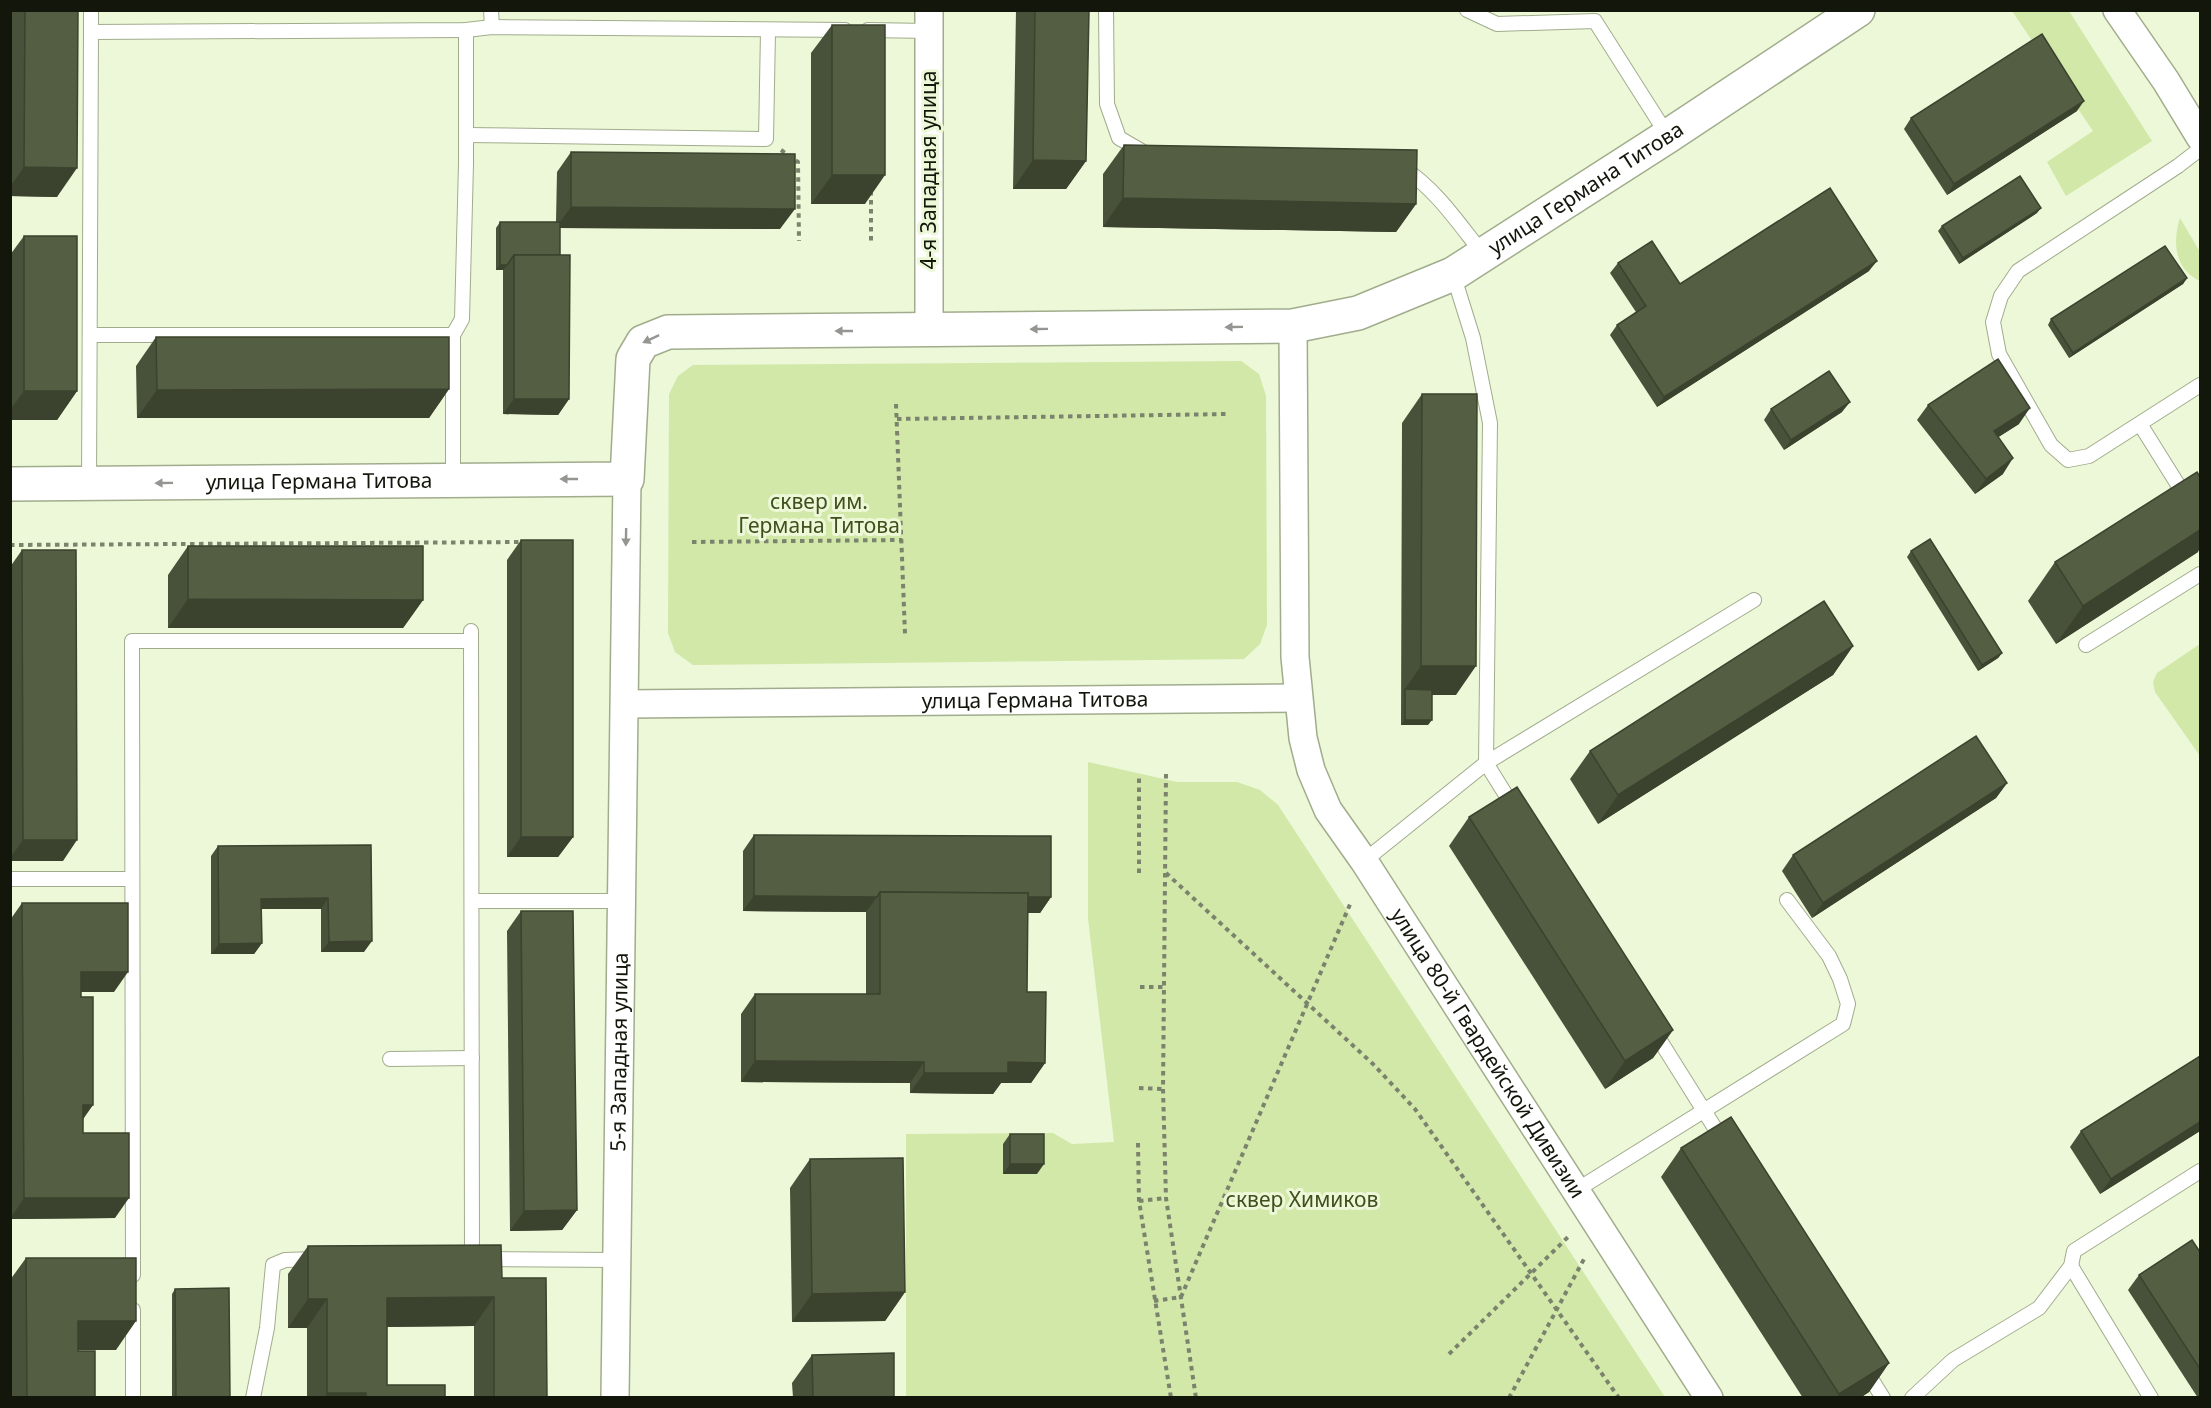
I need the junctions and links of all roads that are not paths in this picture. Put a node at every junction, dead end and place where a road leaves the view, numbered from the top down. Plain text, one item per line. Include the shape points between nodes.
1 (91, 10) edge
2 (491, 10) edge
3 (1106, 10) edge
4 (1467, 10) edge
5 (1858, 10) edge
6 (2117, 10) edge
7 (929, 21) edge
8 (492, 27) junction
9 (466, 30) junction
10 (768, 31) junction
11 (91, 32) junction
12 (466, 135) junction
13 (1668, 136) junction
14 (2200, 137) edge
15 (2200, 148) edge
16 (1161, 156) edge
17 (1394, 165) edge
18 (1483, 254) junction
19 (1453, 274) junction
20 (1293, 326) junction
21 (929, 330) junction
22 (90, 334) junction
23 (453, 336) junction
24 (2200, 385) edge
25 (2140, 424) junction
26 (627, 479) junction
27 (453, 480) junction
28 (10, 484) edge
29 (89, 484) junction
30 (2200, 520) edge
31 (2200, 574) edge
32 (1754, 600) dead end
33 (2086, 645) edge
34 (1298, 698) junction
35 (625, 704) junction
36 (1486, 763) junction
37 (1523, 823) edge
38 (1364, 861) junction
39 (10, 879) edge
40 (132, 879) junction
41 (1787, 900) dead end
42 (472, 902) junction
43 (622, 902) junction
44 (1648, 1021) edge
45 (472, 1058) junction
46 (390, 1059) dead end
47 (1703, 1110) junction
48 (1728, 1150) edge
49 (2200, 1171) edge
50 (1575, 1191) junction
51 (326, 1259) edge
52 (617, 1260) junction
53 (2071, 1266) junction
54 (1858, 1358) edge
55 (133, 1398) edge
56 (253, 1398) edge
57 (615, 1398) edge
58 (1709, 1398) edge
59 (1883, 1398) edge
60 (1912, 1398) edge
61 (2151, 1398) edge

1 - 11 lane
2 - 8 lane
3 - 16 lane via 1107,104 1119,138 1149,156
4 - 13 lane via 1497,24 1595,21
5 - 13 street, улица Германа Титова
6 - 14 street
7 - 10 lane
7 - 21 street, 4-я Западная улица
8 - 9 lane
8 - 10 lane
9 - 11 lane
9 - 12 lane
10 - 12 lane via 766,139
11 - 22 lane
12 - 23 lane via 462,319
13 - 18 street, улица Германа Титова
15 - 25 lane via 2018,271 2001,296 1993,322 1999,354 2051,445 2068,460 2089,456
17 - 18 lane via 1419,178
18 - 19 street, улица Германа Титова
19 - 20 street, улица Германа Титова via 1358,313
19 - 36 lane via 1473,338 1490,423
20 -> 21 street, улица Германа Титова
20 - 34 street
21 -> 26 street, улица Германа Титова via 668,332 643,342 633,359
22 - 23 lane
22 - 29 lane
23 - 27 lane
24 - 25 lane
25 - 30 lane
26 -> 27 street, улица Германа Титова
26 -> 35 street, улица Германа Титова
27 -> 29 street, улица Германа Титова
28 - 29 street, улица Германа Титова
31 - 33 lane
32 - 36 lane
34 - 35 street, улица Германа Титова
34 - 38 street, улица 80-й Гвардейской Дивизии via 1302,738 1311,770 1328,810
35 - 43 street, 5-я Западная улица
36 - 37 lane
36 - 38 lane
38 - 50 street, улица 80-й Гвардейской Дивизии
39 - 40 lane
40 - 42 lane via 132,641 471,636
40 - 55 lane
41 - 47 lane via 1829,956 1840,980 1848,1004 1843,1024
42 - 43 lane
42 - 45 lane
43 - 52 street, 5-я Западная улица
44 - 47 lane
45 - 46 lane
45 - 52 lane via 467,1259
47 - 48 lane
47 - 50 lane
49 - 53 lane via 2074,1251
50 - 58 street, улица 80-й Гвардейской Дивизии
51 - 56 lane via 285,1260 273,1265 267,1328
52 - 57 street, 5-я Западная улица
53 - 60 lane via 2039,1308 1953,1360
53 - 61 lane
54 - 59 lane

